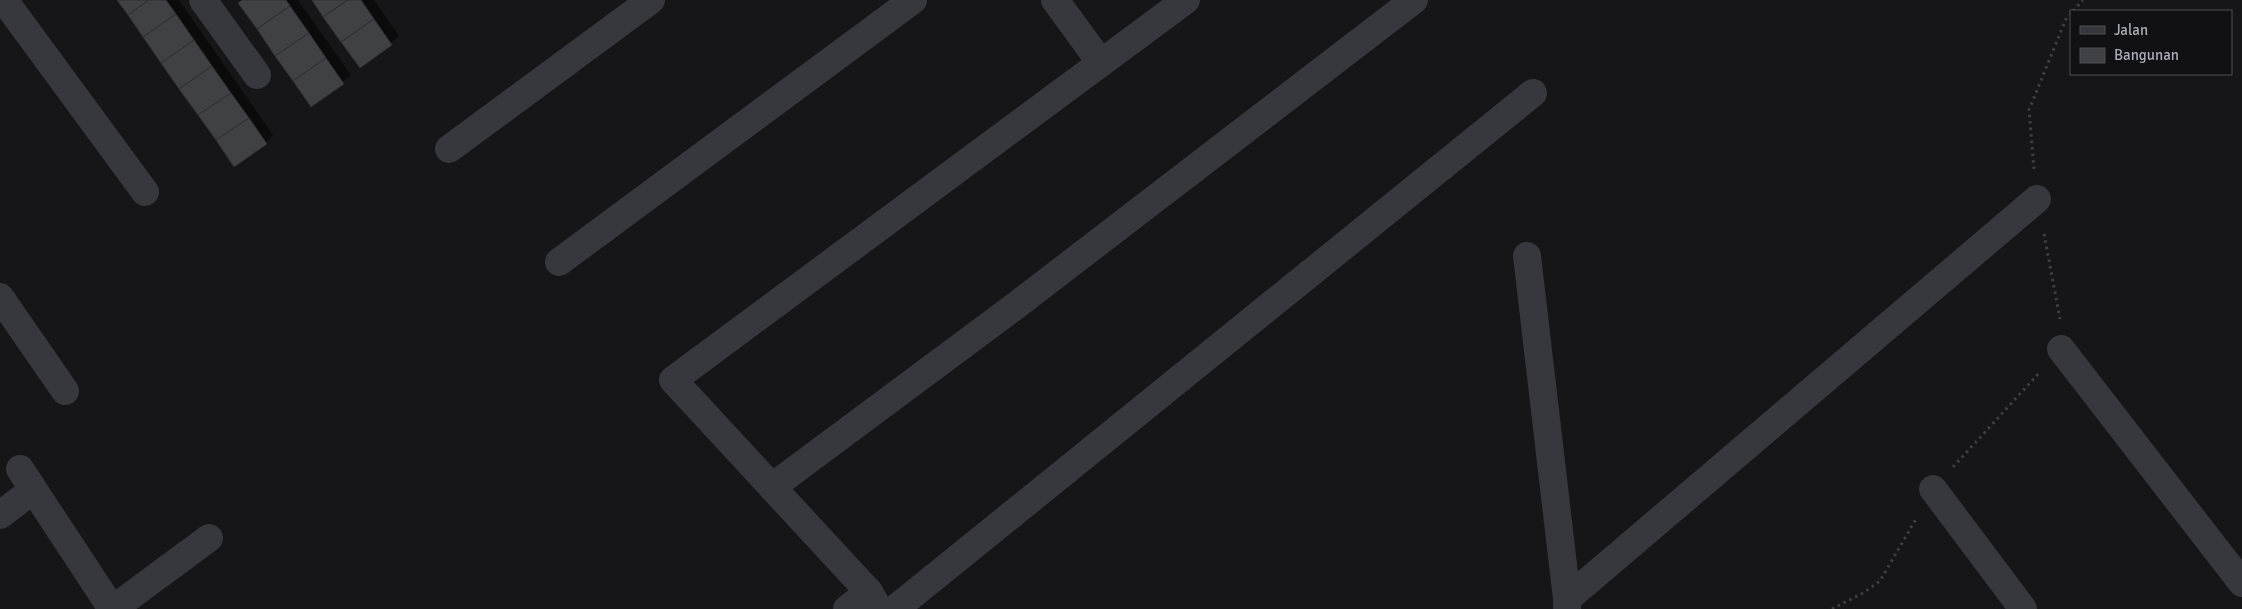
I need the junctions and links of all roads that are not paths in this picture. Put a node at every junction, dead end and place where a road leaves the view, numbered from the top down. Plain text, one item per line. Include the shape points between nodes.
1 (4, 0) edge
2 (203, 0) edge
3 (651, 0) edge
4 (912, 0) edge
5 (1055, 0) edge
6 (1186, 0) edge
7 (1414, 0) edge
8 (1101, 62) junction
9 (257, 76) dead end
10 (1533, 93) dead end
11 (449, 149) dead end
12 (144, 192) dead end
13 (2037, 199) road end
14 (1527, 256) dead end
15 (559, 262) dead end
16 (0, 297) edge
17 (2061, 349) road end
18 (64, 391) dead end
19 (772, 487) junction
20 (1933, 489) road end
21 (0, 515) edge
22 (209, 538) dead end
23 (2242, 583) edge
24 (874, 600) edge
25 (1567, 604) edge
26 (113, 609) edge
27 (847, 609) edge
28 (895, 609) edge
29 (2023, 609) edge

1 - 12 street
2 - 9 street
3 - 11 street
4 - 15 street
5 - 8 street
6 - 8 street
7 - 19 street via 1014,307
8 - 19 street via 673,380
10 - 28 street
13 - 25 street
14 - 25 street
16 - 18 street
17 - 23 street
19 - 24 street
20 - 29 street
21 - 26 street via 26,480
22 - 26 street
24 - 27 street

